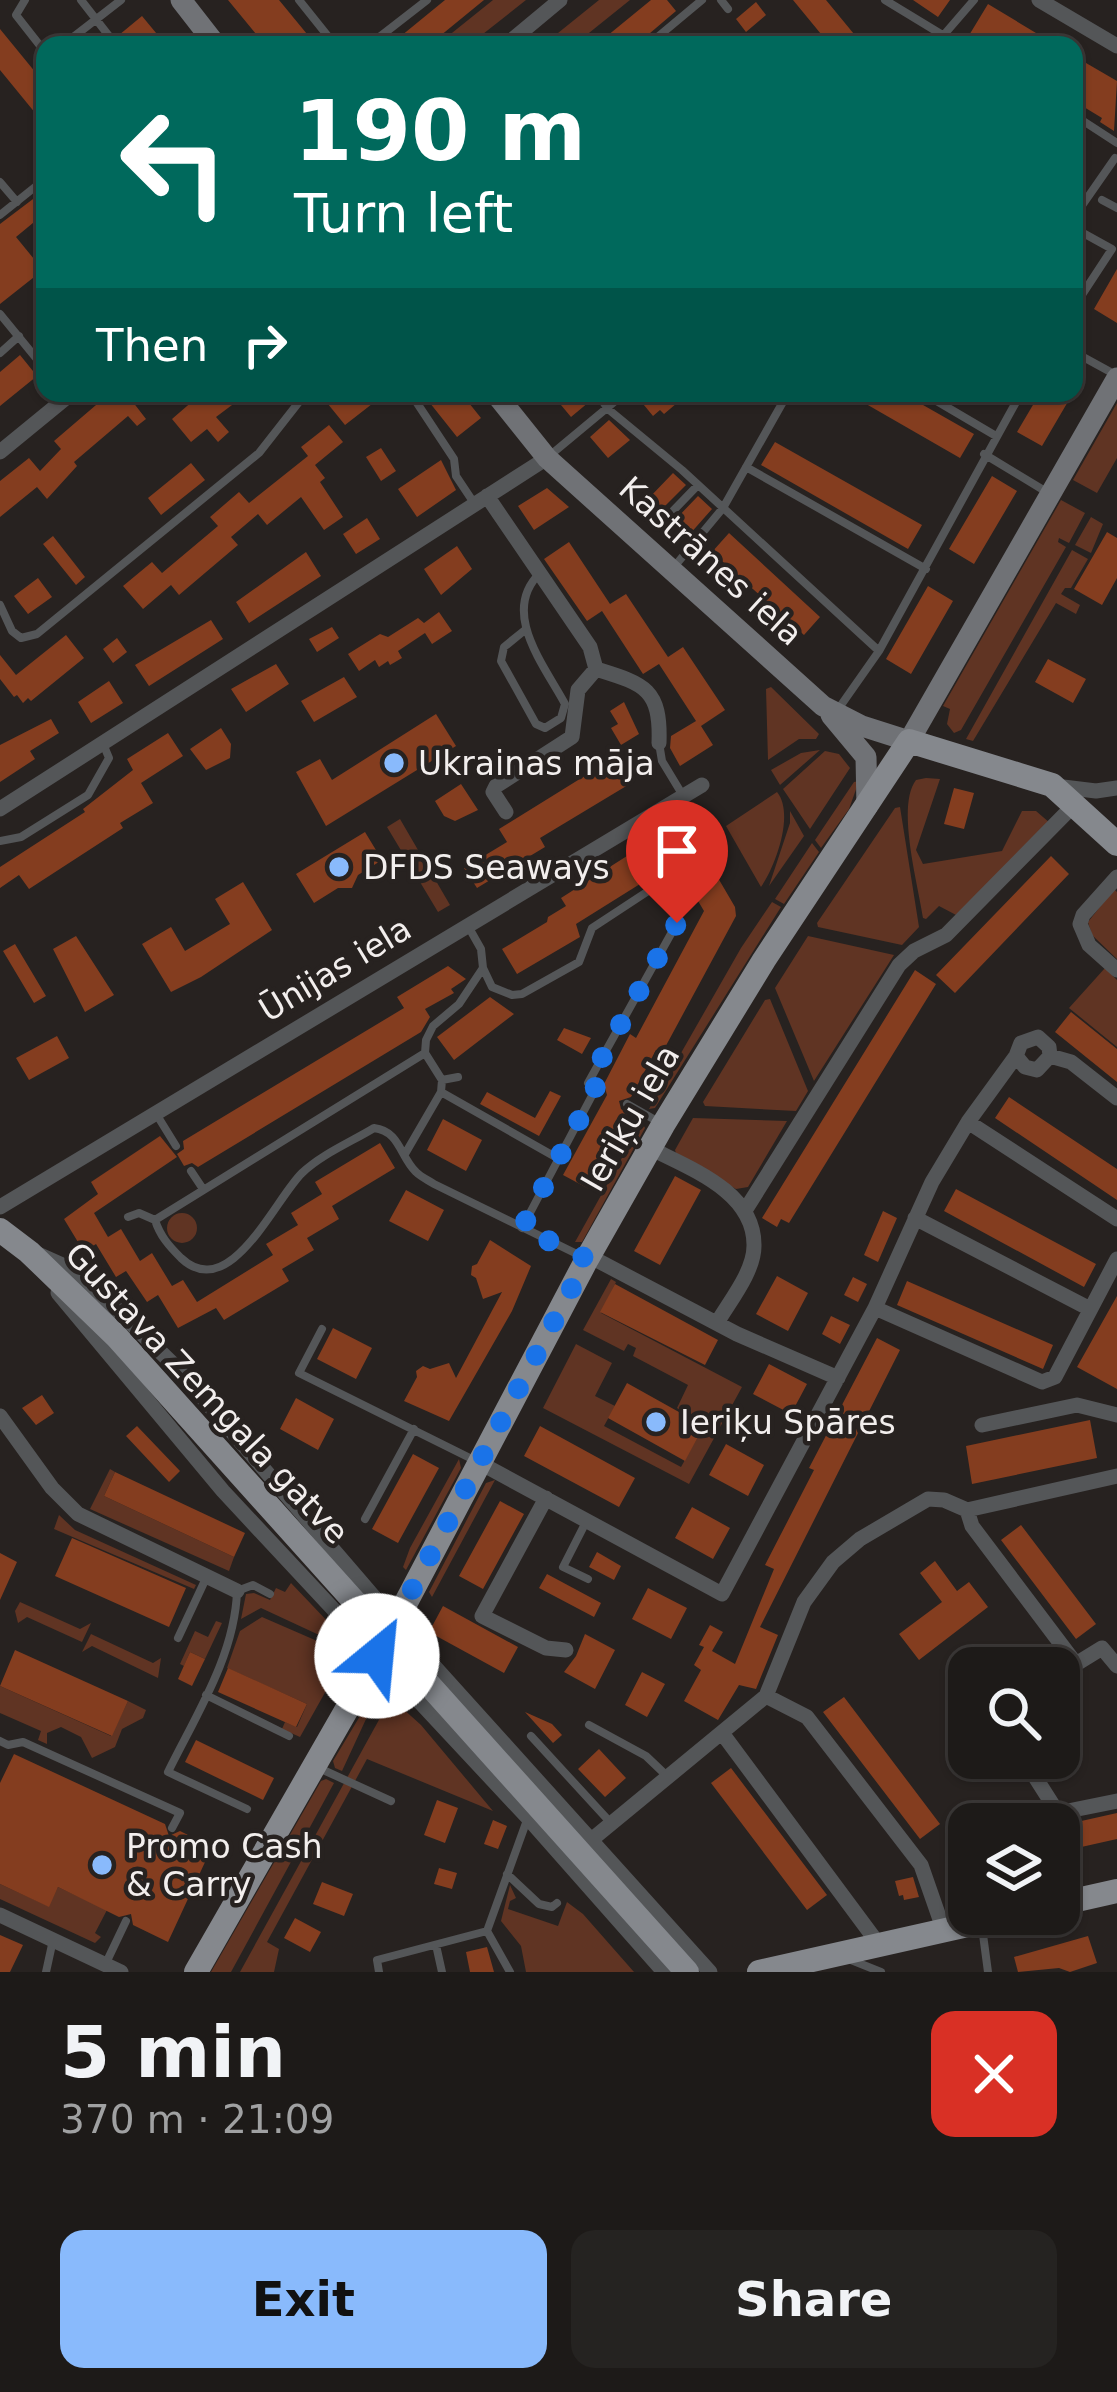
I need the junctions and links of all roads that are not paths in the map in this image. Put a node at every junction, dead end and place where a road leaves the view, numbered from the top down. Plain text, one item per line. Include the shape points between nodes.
1 (25, 0) edge
2 (81, 0) edge
3 (121, 0) edge
4 (181, 0) edge
5 (299, 0) edge
6 (427, 0) edge
7 (560, 0) edge
8 (702, 0) edge
9 (721, 0) edge
10 (885, 0) edge
11 (974, 0) edge
12 (1048, 2) edge
13 (728, 9) dead end
14 (96, 19) junction
15 (74, 36) edge
16 (109, 36) edge
17 (209, 36) edge
18 (328, 36) edge
19 (382, 36) edge
20 (517, 36) edge
21 (666, 36) edge
22 (936, 36) edge
23 (947, 36) edge
24 (36, 41) edge
25 (1117, 46) edge
26 (1083, 121) edge
27 (1117, 142) edge
28 (1116, 158) edge
29 (0, 182) edge
30 (36, 186) edge
31 (1102, 200) dead end
32 (16, 202) junction
33 (1083, 205) edge
34 (1117, 208) edge
35 (0, 215) edge
36 (1083, 232) edge
37 (1114, 245) edge
38 (1083, 293) edge
39 (0, 314) edge
40 (19, 337) junction
41 (0, 353) edge
42 (1083, 357) edge
43 (36, 358) edge
44 (1117, 377) edge
45 (59, 402) edge
46 (299, 402) edge
47 (416, 402) edge
48 (502, 402) edge
49 (604, 402) edge
50 (615, 402) edge
51 (783, 402) edge
52 (938, 402) edge
53 (1016, 402) edge
54 (608, 409) junction
55 (996, 436) junction
56 (0, 452) edge
57 (985, 454) junction
58 (547, 458) junction
59 (746, 467) junction
60 (698, 485) junction
61 (1051, 494) junction
62 (481, 500) junction
63 (723, 508) junction
64 (669, 515) dead end
65 (672, 569) junction
66 (926, 569) junction
67 (540, 573) junction
68 (0, 605) edge
69 (525, 630) junction
70 (879, 651) junction
71 (596, 669) junction
72 (829, 709) junction
73 (909, 741) junction
74 (659, 743) joint
75 (103, 745) junction
76 (702, 785) dead end
77 (1052, 785) junction
78 (1117, 788) edge
79 (682, 794) junction
80 (1076, 804) junction
81 (867, 808) junction
82 (0, 809) edge
83 (506, 812) dead end
84 (0, 842) edge
85 (1117, 844) edge
86 (1117, 878) edge
87 (468, 924) junction
88 (483, 968) junction
89 (1117, 970) edge
90 (424, 1053) junction
91 (1016, 1056) junction
92 (1050, 1056) junction
93 (458, 1077) dead end
94 (442, 1080) junction
95 (441, 1092) junction
96 (1117, 1098) edge
97 (627, 1104) dead end
98 (155, 1112) junction
99 (968, 1122) junction
100 (663, 1125) junction
101 (176, 1146) dead end
102 (650, 1148) junction
103 (405, 1154) junction
104 (559, 1159) junction
105 (191, 1171) dead end
106 (202, 1189) junction
107 (0, 1207) edge
108 (746, 1209) junction
109 (128, 1217) dead end
110 (914, 1218) junction
111 (1117, 1219) edge
112 (155, 1220) junction
113 (522, 1228) junction
114 (0, 1230) edge
115 (29, 1252) junction
116 (588, 1258) junction
117 (1117, 1259) edge
118 (875, 1307) junction
119 (1090, 1309) junction
120 (717, 1323) junction
121 (322, 1329) dead end
122 (838, 1378) junction
123 (1046, 1382) junction
124 (1051, 1411) junction
125 (1117, 1415) edge
126 (0, 1416) edge
127 (982, 1425) dead end
128 (414, 1429) junction
129 (479, 1462) junction
130 (1117, 1476) edge
131 (546, 1498) junction
132 (968, 1510) junction
133 (364, 1519) dead end
134 (587, 1521) junction
135 (338, 1552) junction
136 (208, 1574) junction
137 (588, 1579) dead end
138 (308, 1582) junction
139 (237, 1591) junction
140 (269, 1594) dead end
141 (397, 1619) junction
142 (178, 1638) dead end
143 (1063, 1647) edge
144 (566, 1650) dead end
145 (377, 1656) junction
146 (1080, 1662) edge
147 (1117, 1666) edge
148 (206, 1695) junction
149 (766, 1696) junction
150 (589, 1725) dead end
151 (722, 1733) junction
152 (289, 1736) dead end
153 (531, 1736) dead end
154 (0, 1741) edge
155 (314, 1766) junction
156 (669, 1778) junction
157 (1036, 1779) edge
158 (1117, 1801) edge
159 (391, 1802) dead end
160 (247, 1809) dead end
161 (528, 1818) junction
162 (610, 1822) junction
163 (172, 1828) dead end
164 (590, 1840) junction
165 (506, 1874) junction
166 (1117, 1891) edge
167 (1080, 1899) edge
168 (557, 1903) dead end
169 (0, 1915) edge
170 (126, 1922) dead end
171 (948, 1930) edge
172 (487, 1931) junction
173 (944, 1931) junction
174 (983, 1935) edge
175 (53, 1940) junction
176 (436, 1945) junction
177 (880, 1946) junction
178 (838, 1954) junction
179 (113, 1968) edge
180 (46, 1972) edge
181 (196, 1972) edge
182 (379, 1972) edge
183 (442, 1972) edge
184 (509, 1972) edge
185 (664, 1972) edge
186 (687, 1972) edge
187 (710, 1972) edge
188 (759, 1972) edge
189 (881, 1972) edge
190 (988, 1972) edge

1 - 24 lane via 16,15
2 - 14 lane
3 - 14 lane
4 - 17 street
5 - 18 lane
6 - 19 lane
7 - 20 street
8 - 21 lane
9 - 13 lane
10 - 22 lane
11 - 23 lane
12 - 25 street
14 - 15 lane
14 - 16 lane
26 - 27 lane
28 - 33 lane
29 - 32 lane
30 - 32 lane
31 - 34 lane
32 - 35 lane
36 - 37 lane
37 - 38 lane
39 - 40 lane
40 - 41 lane
40 - 43 lane
42 - 44 lane
44 - 61 street, Ieriķu iela
45 - 56 street
46 - 68 lane via 259,453 37,634 12,631
47 - 62 lane via 454,459 456,476
48 - 58 street, Kastrānes iela
49 - 54 lane
50 - 54 lane
51 - 59 lane
52 - 55 lane
53 - 55 lane
54 - 58 lane
54 - 60 lane
55 - 57 lane
57 - 61 lane
57 - 66 lane
58 - 62 street
58 - 65 street, Kastrānes iela
59 - 63 lane
59 - 66 lane
60 - 63 lane
60 - 64 lane
61 - 73 street, Ieriķu iela
62 - 67 street
62 - 75 street
63 - 65 lane
63 - 70 lane
65 - 72 street, Kastrānes iela
66 - 70 lane
67 - 69 lane via 524,596
67 - 71 street via 590,646
69 - 69 lane via 565,704 545,728 501,661 504,647
70 - 72 lane
71 - 74 street via 650,692
71 - 83 street via 578,690 572,737 496,786
72 - 73 street, Kastrānes iela
72 - 81 street via 866,757
73 - 77 main road
73 - 81 main road, Ieriķu iela
74 - 79 lane
75 - 82 street
75 - 84 lane via 109,758 88,795
76 - 79 street, Ūnijas iela
77 - 78 street
77 - 80 main road
79 - 87 street, Ūnijas iela
80 - 85 main road
80 - 108 street via 946,935 899,965
81 - 100 main road, Ieriķu iela
86 - 89 street via 1080,924
87 - 88 lane
87 - 98 street, Ūnijas iela
88 - 90 lane via 433,1027
88 - 104 lane via 492,987 522,994 579,962 592,928 665,880 674,895 677,923 588,1083 598,1089
90 - 94 lane
90 - 106 lane
91 - 92 street via 1036,1070
91 - 92 street via 1031,1037 1045,1041
91 - 99 street
92 - 96 street via 1071,1062
93 - 94 lane
94 - 95 lane
95 - 103 lane
95 - 104 lane
97 - 100 lane
98 - 101 lane
98 - 107 street, Ūnijas iela
99 - 110 street
99 - 111 street
100 - 102 main road, Ieriķu iela
102 - 108 street
102 - 116 main road, Ieriķu iela
103 - 112 lane via 374,1128 308,1167 249,1247 204,1271 165,1241
103 - 113 lane via 413,1171
104 - 113 lane
105 - 106 lane
106 - 112 lane
108 - 120 street via 754,1246
109 - 112 lane
110 - 118 street
110 - 119 street
113 - 116 lane
114 - 115 main road, Gustava Zemgala gatve
115 - 135 street, Gustava Zemgala gatve via 67,1267 146,1335
115 - 138 street, Gustava Zemgala gatve via 133,1388
115 - 186 main road, Gustava Zemgala gatve via 116,1336
116 - 120 street
116 - 129 main road, Ieriķu iela
117 - 119 street
118 - 122 street
118 - 123 street
119 - 123 street
120 - 122 street
121 - 128 lane via 298,1373
122 - 134 street via 722,1594
123 - 124 lane
124 - 125 street via 1077,1405
124 - 127 street
126 - 136 street via 78,1514
128 - 129 lane
128 - 133 lane
129 - 131 street
129 - 141 main road, Ieriķu iela
130 - 132 street
131 - 134 street
131 - 144 street via 482,1616
132 - 143 street
132 - 149 street via 928,1499 833,1562 804,1602
134 - 137 lane via 563,1567
135 - 138 street, Gustava Zemgala gatve via 340,1576 330,1585
135 - 141 street, Gustava Zemgala gatve
136 - 139 street
136 - 142 lane
138 - 145 street, Gustava Zemgala gatve
139 - 140 lane via 253,1585
139 - 148 lane via 236,1624
141 - 145 main road, Ieriķu iela
141 - 164 street, Gustava Zemgala gatve
145 - 155 main road, Ieriķu iela
145 - 161 street, Gustava Zemgala gatve
146 - 147 street via 1102,1648
148 - 152 lane
148 - 160 lane via 168,1772
149 - 151 street
149 - 173 street via 808,1717 907,1846
150 - 156 lane
151 - 156 street
151 - 177 street
153 - 162 lane
154 - 163 lane via 23,1742 180,1813
155 - 159 lane
155 - 181 main road, Ieriķu iela
156 - 162 street
157 - 158 street via 1058,1814
161 - 165 lane
161 - 185 street, Gustava Zemgala gatve
162 - 164 street
164 - 187 street, Gustava Zemgala gatve
165 - 168 lane via 539,1904
165 - 172 lane
166 - 167 main road
169 - 175 street
170 - 179 lane
171 - 173 main road
172 - 176 lane
172 - 184 lane
173 - 177 main road
174 - 190 lane
175 - 179 street
175 - 180 lane
176 - 182 lane via 377,1960
176 - 183 lane
177 - 178 main road
178 - 188 main road
178 - 189 lane

